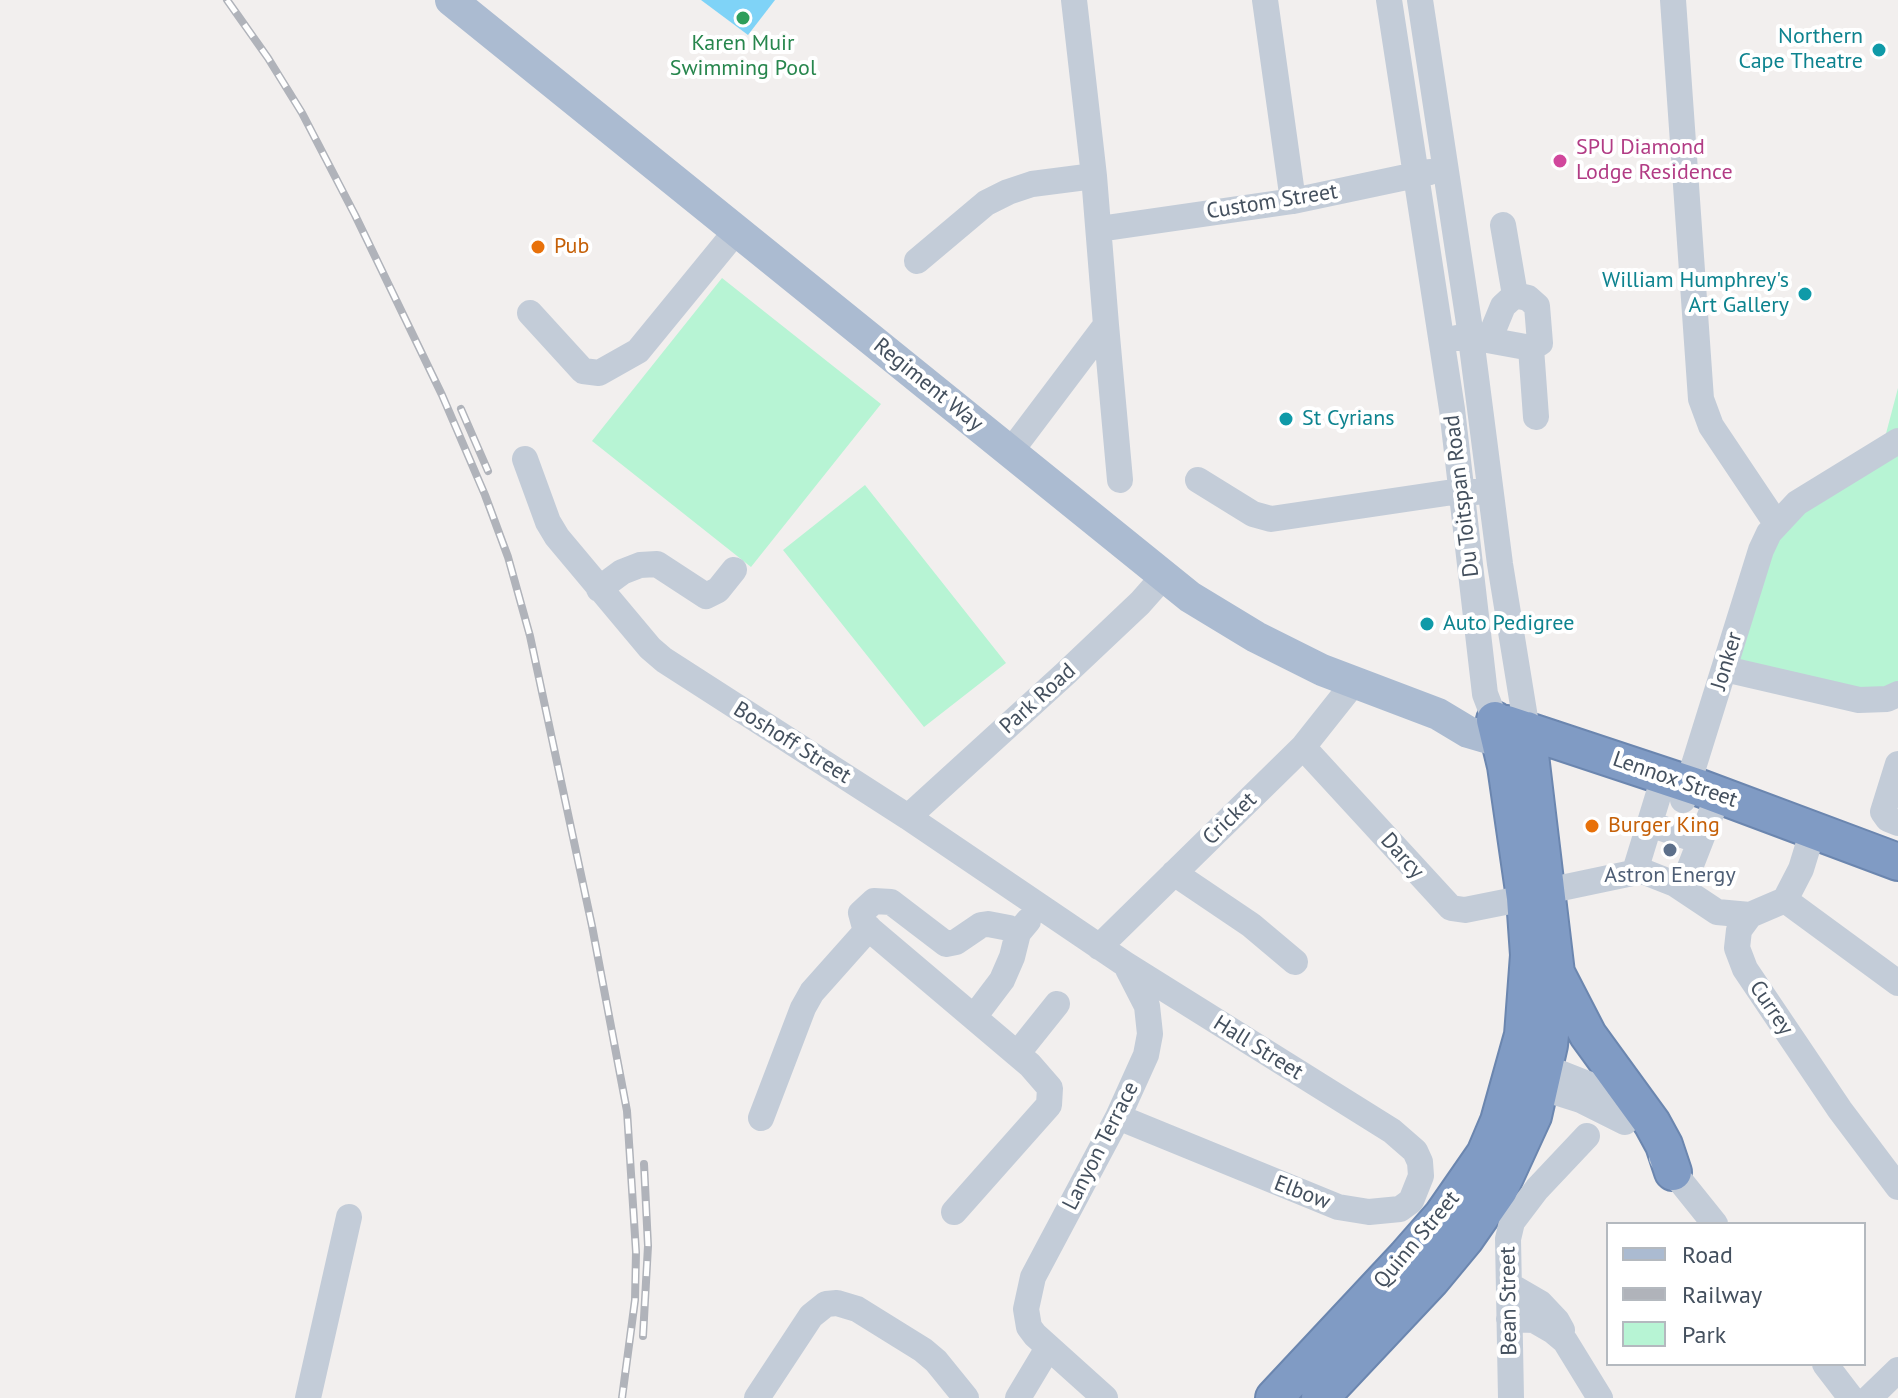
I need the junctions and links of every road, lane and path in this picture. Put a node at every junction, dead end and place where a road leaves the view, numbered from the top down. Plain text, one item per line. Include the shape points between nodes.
1 (451, 0) edge
2 (1074, 0) edge
3 (1265, 0) edge
4 (1389, 0) edge
5 (1420, 0) edge
6 (1673, 0) edge
7 (1444, 169) junction
8 (1094, 176) junction
9 (1415, 176) junction
10 (1293, 201) junction
11 (1503, 225) dead end
12 (1099, 229) junction
13 (737, 230) junction
14 (917, 261) dead end
15 (1515, 295) junction
16 (530, 313) dead end
17 (1106, 325) junction
18 (1480, 338) junction
19 (1441, 340) junction
20 (1531, 348) junction
21 (1061, 384) junction
22 (1112, 398) junction
23 (1536, 417) dead end
24 (1898, 441) edge
25 (1011, 451) junction
26 (525, 459) dead end
27 (1120, 480) dead end
28 (1198, 480) dead end
29 (1460, 491) junction
30 (1492, 494) junction
31 (1776, 523) junction
32 (734, 570) dead end
33 (1163, 577) junction
34 (599, 589) junction
35 (1725, 669) junction
36 (1353, 684) junction
37 (1898, 694) edge
38 (1514, 736) junction
39 (1303, 747) junction
40 (1898, 764) edge
41 (1682, 809) junction
42 (908, 817) junction
43 (1898, 823) edge
44 (1810, 838) junction
45 (1898, 862) edge
46 (1635, 871) junction
47 (1174, 873) junction
48 (1898, 881) edge
49 (1682, 888) junction
50 (1536, 894) junction
51 (1785, 900) junction
52 (1039, 905) junction
53 (1750, 915) junction
54 (869, 928) junction
55 (1018, 933) junction
56 (1099, 947) junction
57 (1295, 962) dead end
58 (1125, 964) junction
59 (1556, 973) junction
60 (1898, 983) edge
61 (1057, 1004) dead end
62 (974, 1017) junction
63 (1017, 1054) junction
64 (1528, 1072) junction
65 (1118, 1117) junction
66 (761, 1118) dead end
67 (1392, 1131) joint
68 (1587, 1136) dead end
69 (1673, 1172) junction
70 (1898, 1187) edge
71 (954, 1212) dead end
72 (349, 1217) dead end
73 (1713, 1222) edge
74 (1509, 1285) junction
75 (1509, 1319) junction
76 (1565, 1341) junction
77 (1048, 1348) junction
78 (1827, 1366) edge
79 (1898, 1370) edge
80 (1089, 1393) edge
81 (308, 1398) edge
82 (757, 1398) edge
83 (966, 1398) edge
84 (1018, 1398) edge
85 (1274, 1398) edge
86 (1320, 1398) edge
87 (1511, 1398) edge
88 (1600, 1398) edge
89 (1851, 1398) edge
90 (1869, 1398) edge

1 - 13 main road, Regiment Way
2 - 8 street
3 - 10 street
4 - 9 street, Du Toitspan Road
5 - 7 street, Du Toitspan Road
6 - 31 street via 1701,399 1711,426
7 - 9 street, Custom Street
7 - 18 street, Du Toitspan Road
8 - 12 street
8 - 14 street via 1008,192 986,203
9 - 10 street, Custom Street
9 - 19 street, Du Toitspan Road
10 - 12 street, Custom Street
11 - 15 street
12 - 17 street
13 - 16 street via 638,351 599,373 583,371
13 - 25 main road, Regiment Way
15 - 18 street
15 - 20 street via 1537,306 1540,343
17 - 21 street
17 - 22 street
18 - 19 street
18 - 20 street
18 - 30 street, Du Toitspan Road
19 - 29 street, Du Toitspan Road
20 - 23 street
21 - 22 street via 1087,386
21 - 25 street
22 - 27 street
24 - 31 street via 1804,498
25 - 33 main road, Regiment Way
26 - 34 street, Boshoff Street via 548,522
28 - 29 street via 1253,514 1271,519
29 - 30 street
29 - 38 street, Du Toitspan Road via 1485,694
30 - 38 street, Du Toitspan Road
31 - 35 street, Jonker via 1761,550
32 - 34 street via 706,596 657,564 622,572
33 - 36 main road, Regiment Way via 1215,614
33 - 42 street, Park Road
34 - 42 street, Boshoff Street via 677,671
35 - 37 street via 1859,700
35 - 41 street, Jonker
36 - 38 main road, Regiment Way via 1438,714 1468,732
36 - 39 street, Cricket
38 - 41 highway, Lennox Street
38 - 50 highway, Du Toitspan Road
39 - 47 street, Cricket
39 - 50 street, Darcy via 1451,908 1465,910
40 - 43 street via 1883,812
41 - 44 highway, Lennox Street
41 - 46 street
41 - 49 street
42 - 52 street, Boshoff Street
44 - 45 highway, Lennox Street
44 - 48 highway, Lennox Street
44 - 51 street
46 - 49 street
46 - 50 street
47 - 56 street, Cricket
47 - 57 street
49 - 53 street via 1717,912
50 - 59 highway, Du Toitspan Road
50 - 64 highway, Du Toitspan Road via 1523,1035
51 - 53 street
51 - 60 street
52 - 55 street
52 - 56 street, Boshoff Street
53 - 70 street, Currey via 1739,930 1737,948 1745,969
54 - 55 street via 861,913 882,900 946,944 981,925
54 - 62 street
54 - 66 street via 812,992
55 - 62 street via 1002,980
56 - 58 street, Boshoff Street
58 - 65 street, Lanyon Terrace via 1147,1006 1150,1034
58 - 67 street, Hall Street
59 - 64 highway, Du Toitspan Road
59 - 69 highway via 1588,1035 1652,1123
61 - 63 street
62 - 63 street
63 - 71 street via 1050,1088 1049,1105
64 - 69 street via 1589,1083 1615,1098
64 - 85 highway, Quinn Street via 1485,1154 1442,1216
64 - 86 highway, Quinn Street via 1533,1116 1511,1168 1483,1214 1431,1280
65 - 67 street, Elbow via 1324,1203 1369,1212 1400,1209 1411,1201 1421,1176 1415,1151
65 - 77 street, Lanyon Terrace via 1033,1277 1026,1316
68 - 74 street, Bean Street via 1512,1222
69 - 73 street
72 - 81 street
74 - 75 street, Bean Street
74 - 76 street via 1540,1303
75 - 76 street via 1534,1320
75 - 87 street, Bean Street
76 - 88 street
77 - 80 street
77 - 84 street
78 - 89 street
79 - 90 street
82 - 83 street via 811,1316 826,1304 837,1303 857,1309 923,1350

